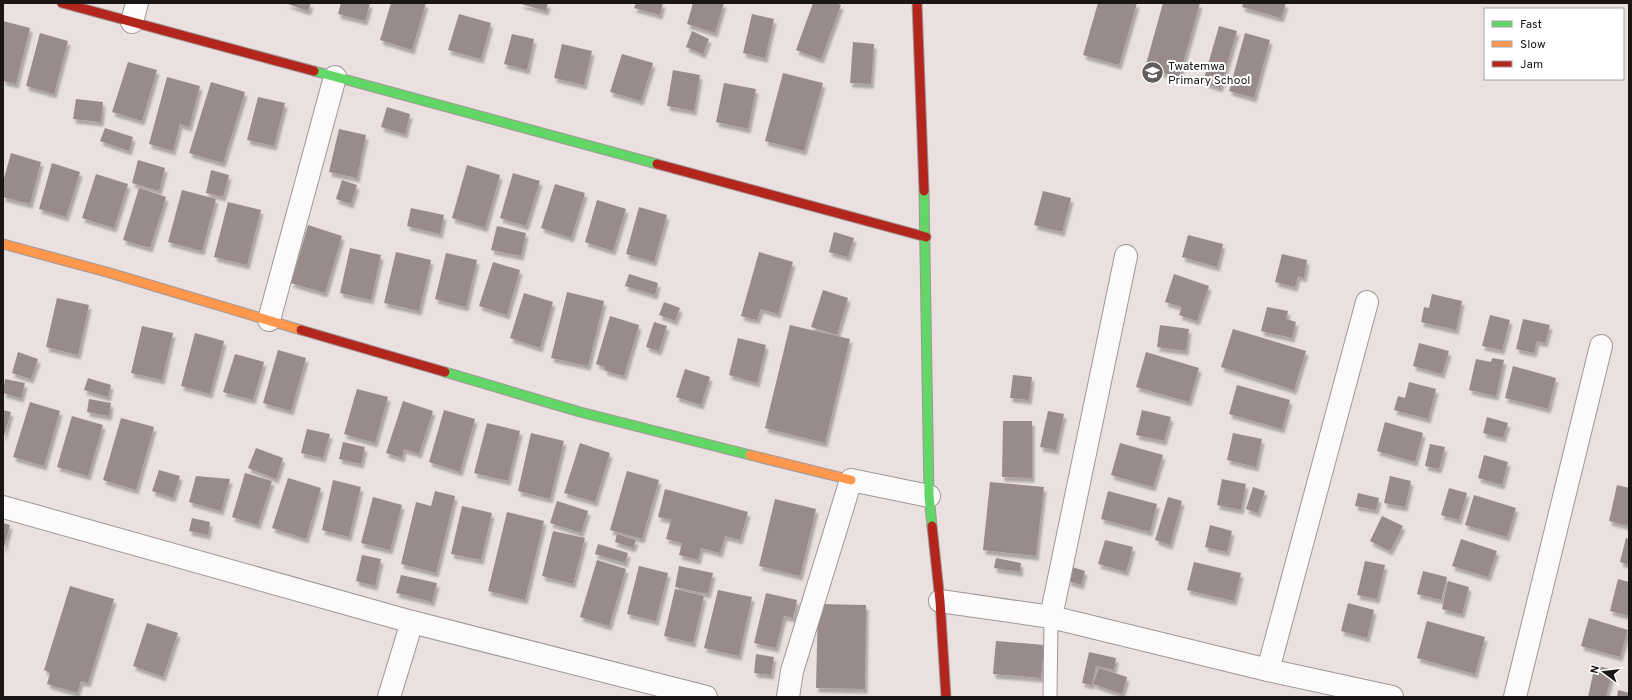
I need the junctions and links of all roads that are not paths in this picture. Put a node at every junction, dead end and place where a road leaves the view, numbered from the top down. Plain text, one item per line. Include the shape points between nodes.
1 (62, 3) edge
2 (917, 3) edge
3 (135, 12) edge
4 (335, 77) junction
5 (926, 237) junction
6 (3, 244) edge
7 (1126, 256) dead end
8 (1367, 302) dead end
9 (270, 320) junction
10 (1601, 346) dead end
11 (851, 480) junction
12 (929, 496) junction
13 (3, 507) edge
14 (940, 601) junction
15 (1051, 617) junction
16 (412, 622) junction
17 (1268, 670) junction
18 (389, 697) edge
19 (706, 697) edge
20 (788, 697) edge
21 (946, 697) edge
22 (1050, 697) edge
23 (1392, 697) edge
24 (1515, 697) edge

1 - 3 street
2 - 5 street
3 - 4 street
4 - 5 street
4 - 9 street
5 - 12 street
6 - 9 street
7 - 15 street
8 - 17 street
9 - 11 street via 580,412
10 - 24 street
11 - 12 street
11 - 20 street via 792,671
12 - 14 street
13 - 16 street
14 - 15 street
14 - 21 street
15 - 17 street
15 - 22 lane
16 - 18 street
16 - 19 street
17 - 23 street

